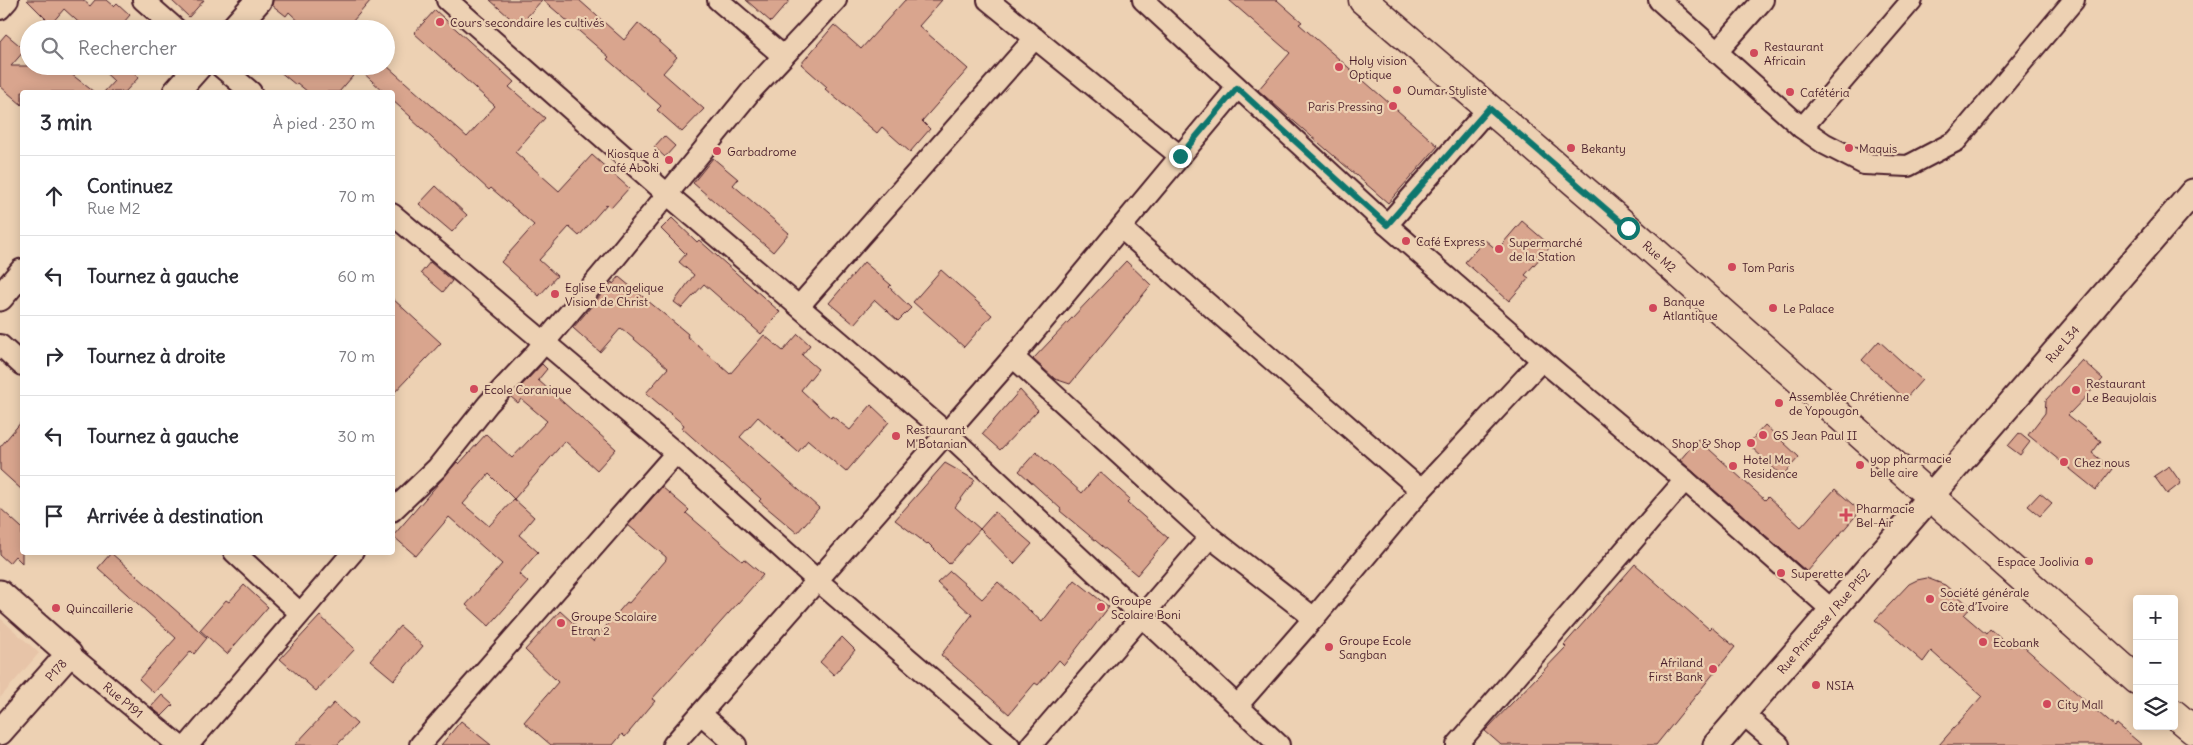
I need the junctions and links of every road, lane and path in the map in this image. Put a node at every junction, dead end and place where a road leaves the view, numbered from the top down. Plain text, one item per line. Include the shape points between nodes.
1 (8, 0) edge
2 (143, 0) edge
3 (259, 0) edge
4 (447, 0) edge
5 (718, 0) edge
6 (836, 0) edge
7 (988, 0) edge
8 (1143, 0) edge
9 (1363, 0) edge
10 (1659, 0) edge
11 (1763, 0) edge
12 (1912, 0) edge
13 (2074, 0) edge
14 (0, 9) edge
15 (166, 20) edge
16 (240, 20) edge
17 (1035, 38) junction
18 (1718, 51) junction
19 (783, 56) junction
20 (191, 75) edge
21 (231, 75) edge
22 (1237, 88) junction
23 (178, 90) edge
24 (249, 90) edge
25 (1489, 108) junction
26 (1802, 128) junction
27 (1180, 156) junction
28 (2193, 192) edge
29 (667, 194) junction
30 (395, 217) edge
31 (1387, 225) junction
32 (1121, 228) junction
33 (20, 274) edge
34 (0, 298) edge
35 (800, 305) junction
36 (542, 342) junction
37 (0, 345) edge
38 (1014, 358) junction
39 (1542, 360) junction
40 (20, 363) edge
41 (948, 434) junction
42 (676, 453) junction
43 (1685, 480) junction
44 (1421, 490) junction
45 (1930, 496) junction
46 (395, 508) edge
47 (1210, 537) junction
48 (237, 555) edge
49 (350, 555) edge
50 (818, 581) junction
51 (0, 593) edge
52 (1833, 611) junction
53 (300, 613) junction
54 (1144, 616) junction
55 (1314, 618) junction
56 (69, 654) junction
57 (2133, 676) edge
58 (1237, 706) junction
59 (701, 714) junction
60 (1743, 714) junction
61 (2178, 717) edge
62 (2193, 730) edge
63 (0, 732) edge
64 (1467, 741) edge
65 (178, 745) edge
66 (188, 745) edge
67 (420, 745) edge
68 (673, 745) edge
69 (736, 745) edge
70 (1009, 745) edge
71 (1031, 745) edge
72 (1279, 745) edge
73 (1716, 745) edge
74 (1779, 745) edge

1 - 14 street
2 - 15 street
3 - 16 street
4 - 29 street
5 - 19 street
6 - 19 street
7 - 17 street
8 - 22 street
9 - 25 main road, Rue M2
10 - 18 street
11 - 18 street
12 - 26 street
13 - 26 street via 1956,141 1908,166 1864,164
17 - 27 street
17 - 35 street
18 - 26 street
19 - 29 street
20 - 23 street
21 - 24 street
22 - 27 street
22 - 31 street
25 - 31 street
25 - 45 main road, Rue M2
27 - 32 street
28 - 45 street, Rue L34
29 - 35 street
29 - 36 street
30 - 36 street
31 - 39 street
32 - 38 street
32 - 44 street
33 - 34 street
35 - 41 street
36 - 42 street
36 - 46 street via 437,468
37 - 40 street
38 - 41 street
38 - 47 street
39 - 43 street
39 - 44 street
41 - 50 street
41 - 54 street
42 - 50 street
42 - 67 street
43 - 52 street
43 - 64 street
44 - 55 street
45 - 52 street, Rue Princesse / Rue P152
45 - 57 main road, Rue M2
47 - 54 street
47 - 55 street
48 - 53 street
49 - 53 street
50 - 59 street
50 - 70 street
51 - 56 street, P178
52 - 60 street, Rue Princesse / Rue P152
53 - 66 street
54 - 58 street
54 - 71 street
55 - 58 street
56 - 63 street, P178
56 - 65 street, Rue P191
58 - 72 street
59 - 68 street
59 - 69 street
60 - 73 street, Rue Princesse / Rue P152
60 - 74 street
61 - 62 main road

